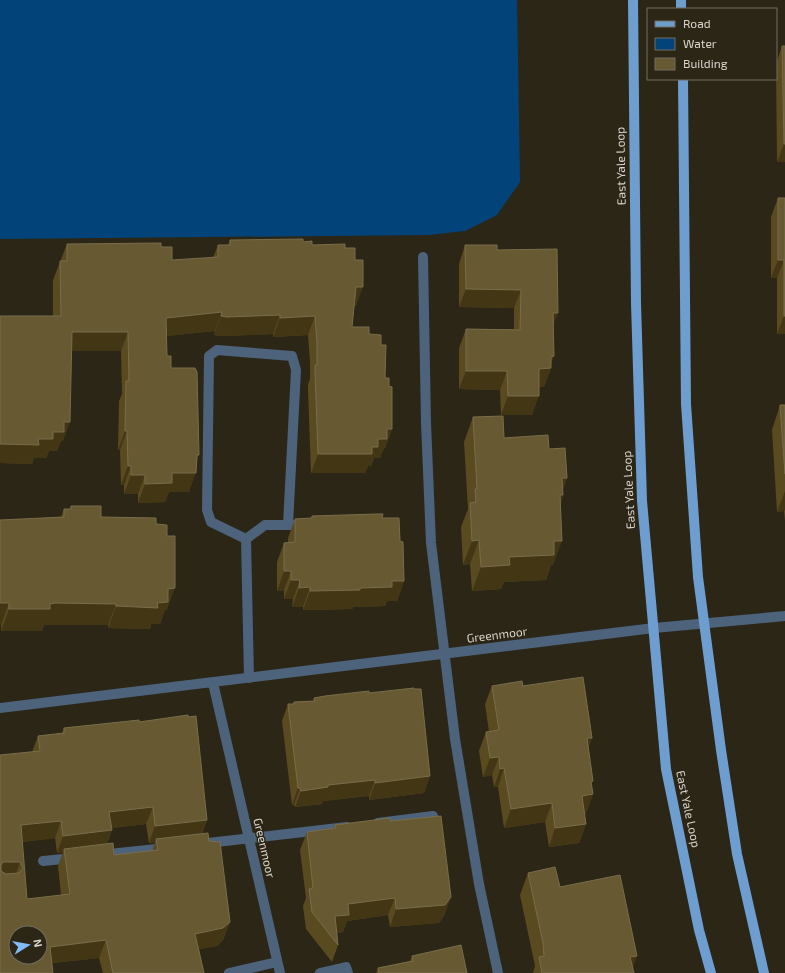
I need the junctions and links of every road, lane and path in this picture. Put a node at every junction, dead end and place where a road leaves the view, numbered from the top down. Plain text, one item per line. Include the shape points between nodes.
1 (633, 0) edge
2 (683, 80) edge
3 (424, 257) dead end
4 (288, 525) junction
5 (303, 525) edge
6 (246, 539) junction
7 (785, 616) edge
8 (704, 623) junction
9 (654, 628) junction
10 (444, 655) junction
11 (250, 678) junction
12 (213, 683) junction
13 (0, 708) edge
14 (432, 816) edge
15 (371, 824) edge
16 (356, 825) edge
17 (249, 839) junction
18 (201, 844) edge
19 (178, 847) edge
20 (43, 861) dead end
21 (277, 962) junction
22 (229, 973) edge
23 (280, 973) edge
24 (320, 973) edge
25 (348, 973) edge
26 (498, 973) edge
27 (711, 973) edge
28 (764, 973) edge

1 - 9 main road, East Yale Loop via 639,424 642,501
2 - 8 main road via 686,404 698,578
3 - 10 street via 431,543
4 - 5 street
4 - 6 street via 265,525
4 - 6 street via 296,370 292,356 217,350 209,356 207,510 212,522
6 - 11 street
7 - 8 street, Greenmoor
8 - 9 street, Greenmoor
8 - 28 main road via 737,854
9 - 10 street, Greenmoor
9 - 27 main road, East Yale Loop via 666,769 699,930
10 - 11 street, Greenmoor
10 - 26 street via 477,876
11 - 12 street, Greenmoor
12 - 13 street, Greenmoor
12 - 17 street, Greenmoor
14 - 15 street
16 - 17 street
17 - 18 street
17 - 21 street, Greenmoor
19 - 20 street
21 - 22 street
21 - 23 street, Greenmoor
24 - 25 street via 346,967

